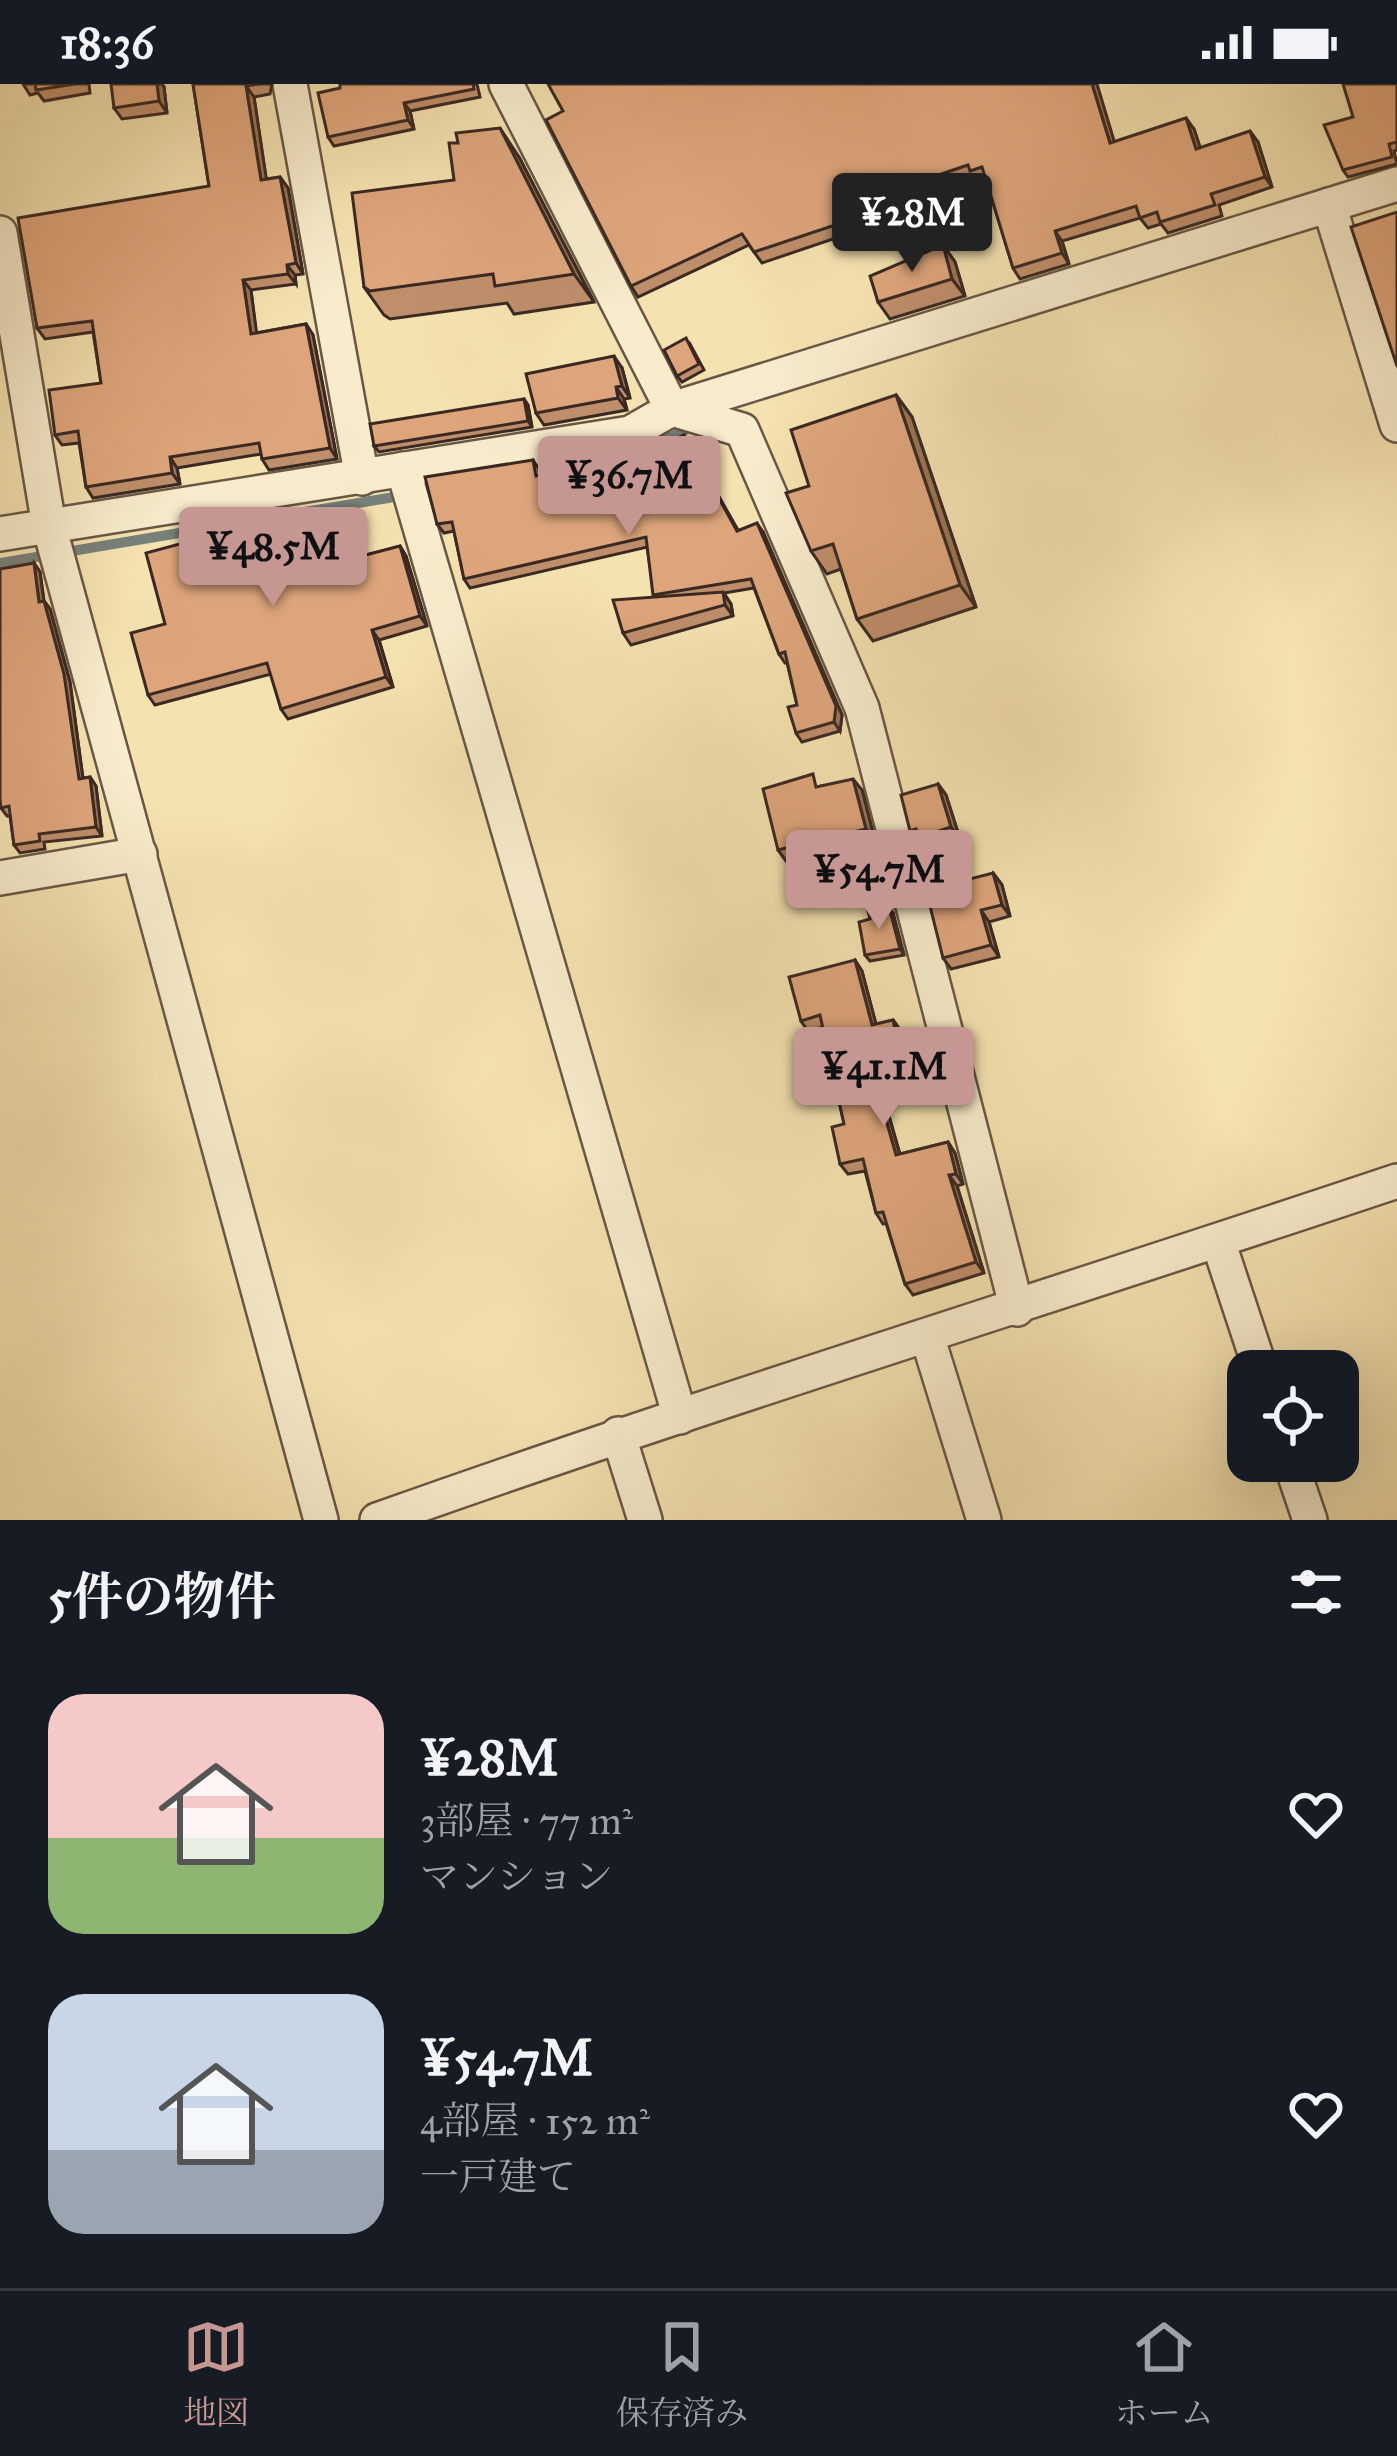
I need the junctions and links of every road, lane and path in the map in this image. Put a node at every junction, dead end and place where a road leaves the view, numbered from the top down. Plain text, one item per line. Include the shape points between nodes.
1 (290, 84) edge
2 (506, 84) edge
3 (1397, 184) edge
4 (1328, 205) junction
5 (0, 233) edge
6 (672, 409) junction
7 (1397, 425) edge
8 (404, 469) junction
9 (362, 478) junction
10 (49, 526) junction
11 (0, 534) edge
12 (140, 854) junction
13 (0, 878) edge
14 (1397, 1181) edge
15 (1218, 1241) junction
16 (1016, 1309) junction
17 (928, 1339) junction
18 (1254, 1350) edge
19 (680, 1417) junction
20 (618, 1434) junction
21 (1297, 1482) edge
22 (321, 1520) edge
23 (377, 1520) edge
24 (645, 1520) edge
25 (984, 1520) edge
26 (1310, 1520) edge

1 - 9 street
2 - 6 street
3 - 4 street
4 - 6 street
4 - 7 street
5 - 10 street
6 - 8 street via 630,433
6 - 16 street via 742,430 862,708
8 - 9 street
8 - 19 street
9 - 10 street
10 - 11 street
10 - 12 street
12 - 13 street
12 - 22 street
14 - 15 street
15 - 16 street
15 - 18 street
16 - 17 street
17 - 19 street
17 - 25 street
19 - 20 street
20 - 23 street
20 - 24 street
21 - 26 street

